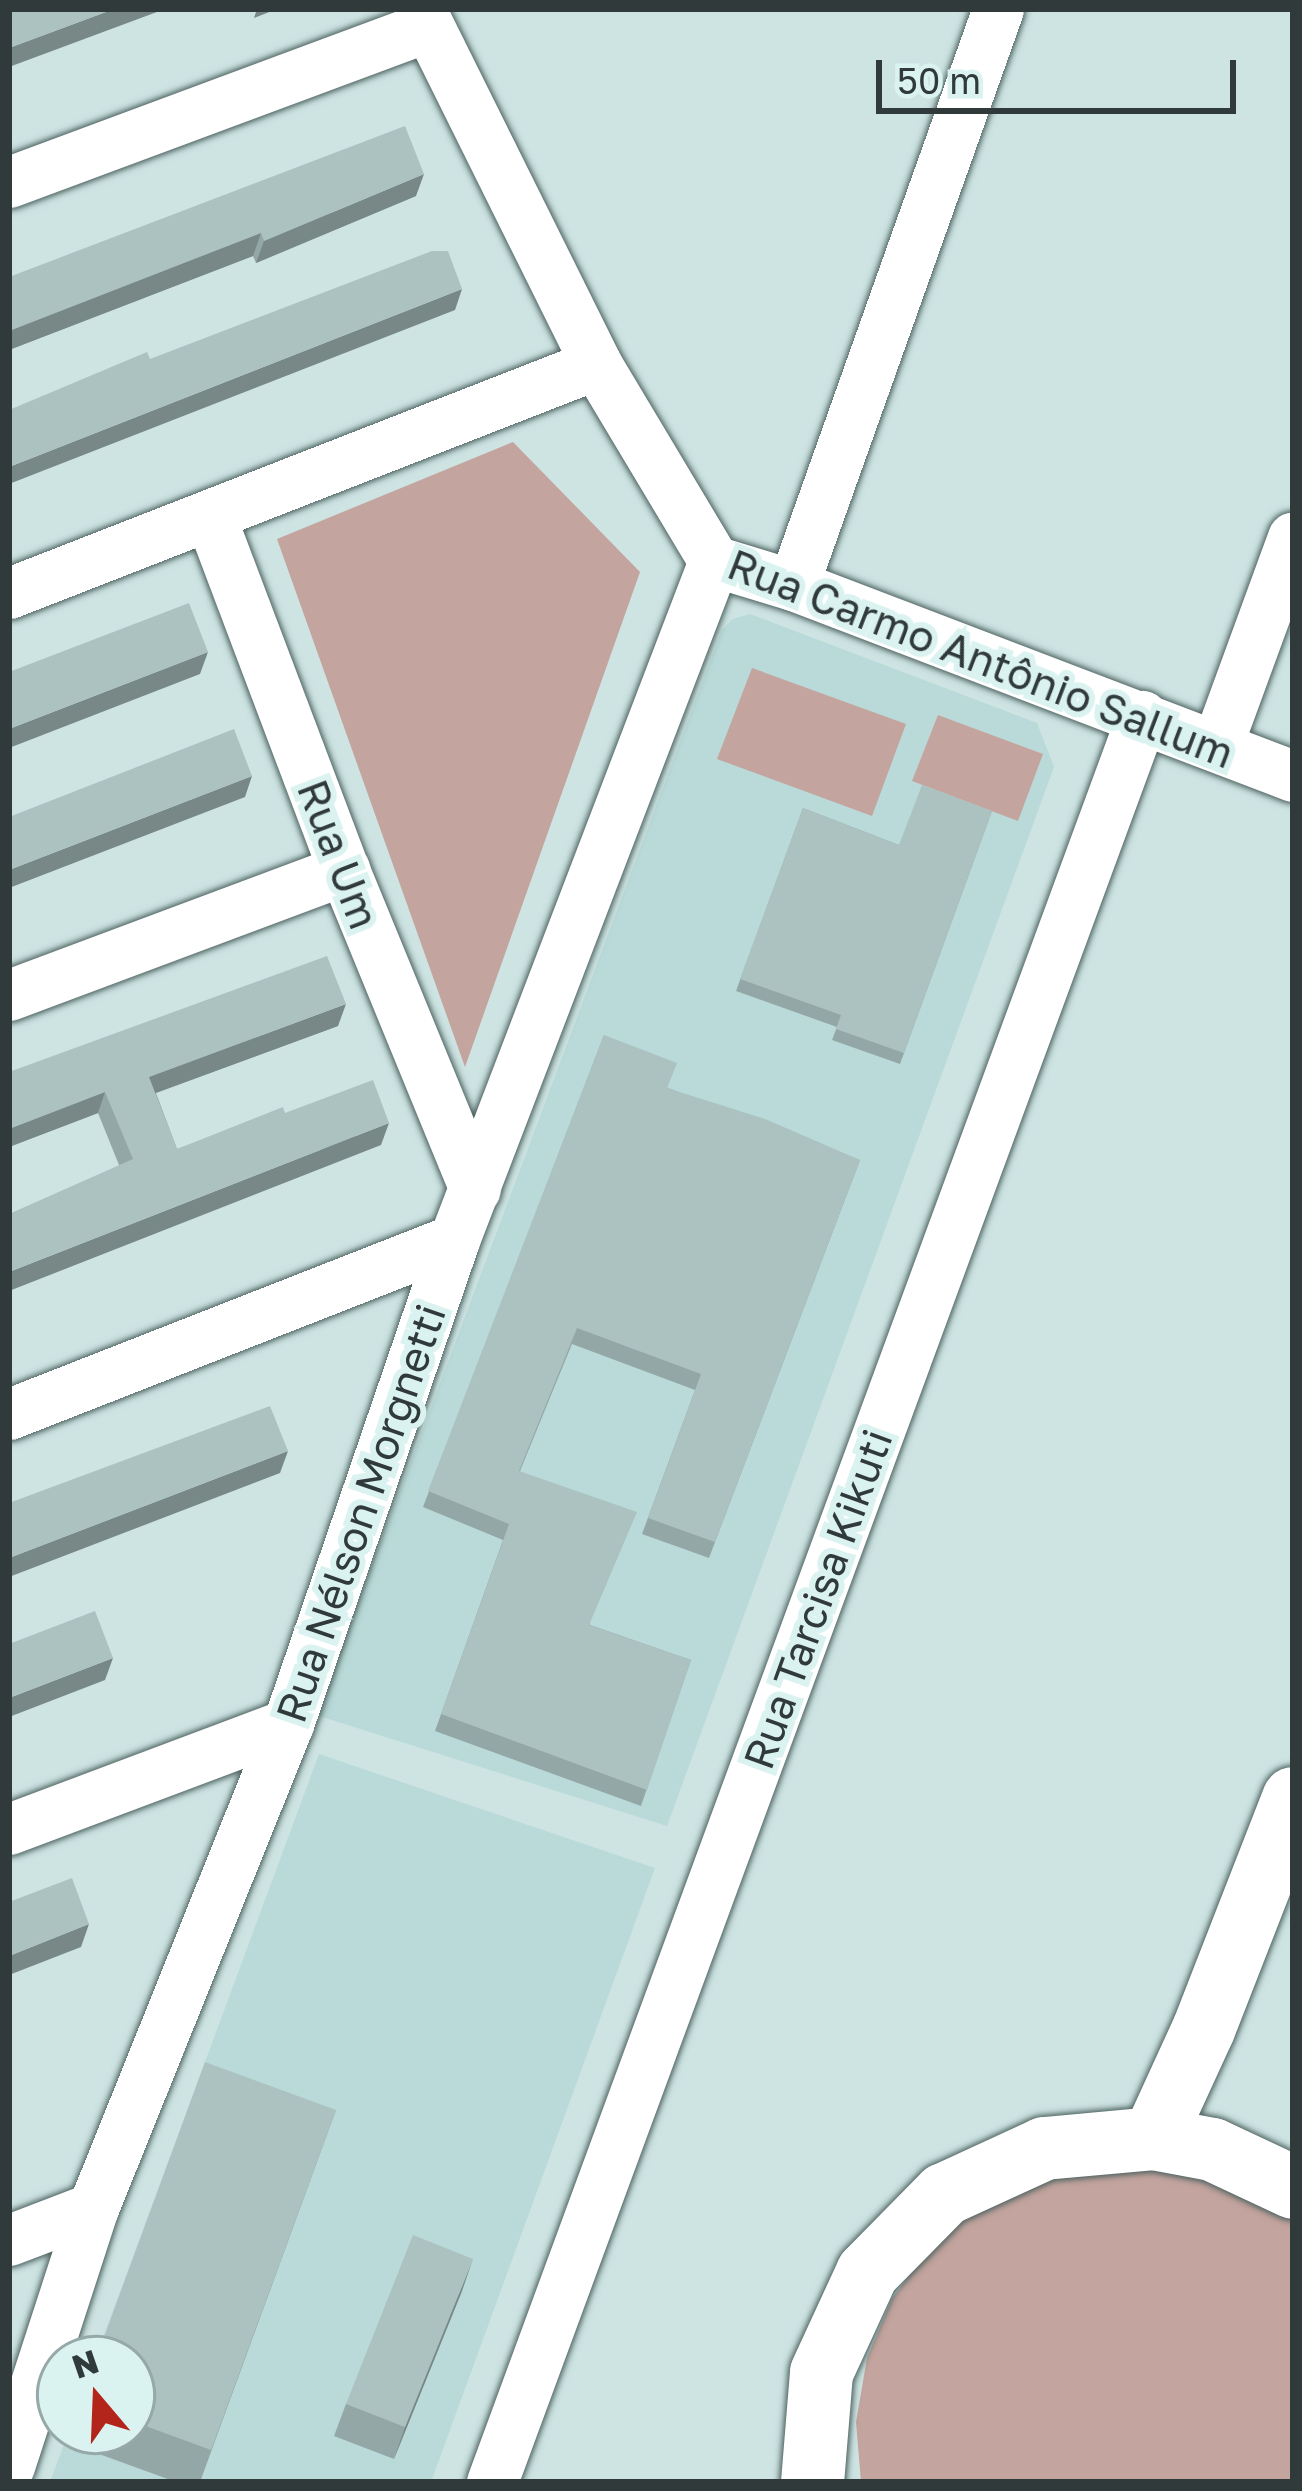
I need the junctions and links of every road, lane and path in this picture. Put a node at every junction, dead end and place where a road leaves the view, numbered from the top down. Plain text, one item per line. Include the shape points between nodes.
1 (989, 16) edge
2 (424, 18) edge
3 (9, 182) edge
4 (596, 364) junction
5 (210, 516) junction
6 (1293, 537) edge
7 (714, 562) junction
8 (793, 585) junction
9 (9, 593) edge
10 (1142, 716) junction
11 (1217, 746) junction
12 (1293, 776) edge
13 (344, 870) junction
14 (9, 995) edge
15 (475, 1189) junction
16 (454, 1240) junction
17 (9, 1414) edge
18 (288, 1724) junction
19 (1293, 1798) edge
20 (9, 1829) edge
21 (1153, 2138) junction
22 (1293, 2188) edge
23 (94, 2208) junction
24 (9, 2240) edge
25 (9, 2466) edge
26 (808, 2481) edge
27 (492, 2482) edge

1 - 8 street
2 - 3 street
2 - 4 street, Rua Carmo Antônio Sallum
4 - 5 street
4 - 7 street, Rua Carmo Antônio Sallum
5 - 9 street
5 - 13 street, Rua Um
6 - 11 street
7 - 8 street, Rua Carmo Antônio Sallum
7 - 15 street, Rua Nélson Morgnetti
8 - 10 street, Rua Carmo Antônio Sallum
10 - 11 street, Rua Carmo Antônio Sallum
10 - 27 street, Rua Tarcisa Kikuti
11 - 12 street, Rua Carmo Antônio Sallum
13 - 14 street
13 - 15 street, Rua Um
15 - 16 street, Rua Nélson Morgnetti
16 - 17 street
16 - 18 street, Rua Nélson Morgnetti
18 - 20 street
18 - 23 street, Rua Nélson Morgnetti
19 - 21 street
21 - 22 street via 1212,2149
21 - 26 street via 1044,2148 944,2194 867,2272 821,2372
23 - 24 street
23 - 25 street, Rua Nélson Morgnetti

